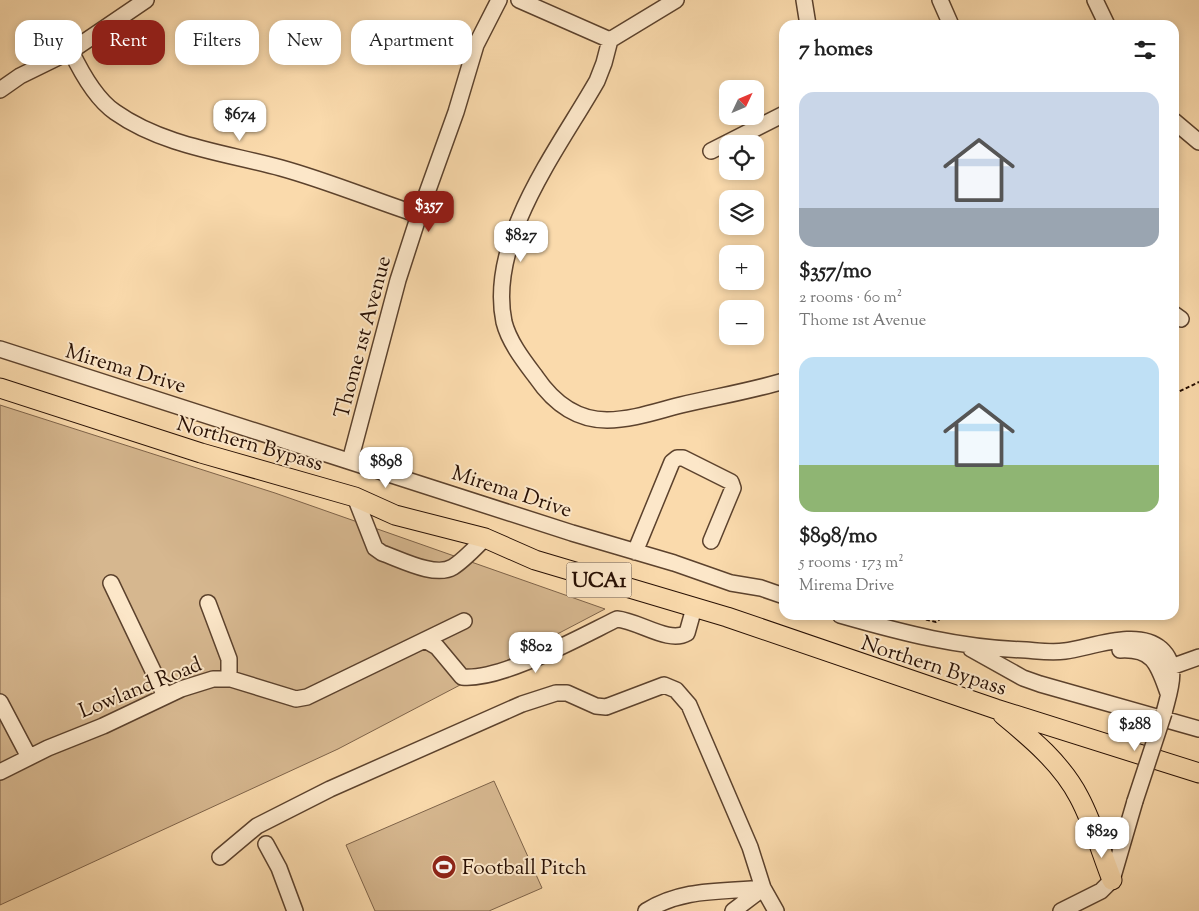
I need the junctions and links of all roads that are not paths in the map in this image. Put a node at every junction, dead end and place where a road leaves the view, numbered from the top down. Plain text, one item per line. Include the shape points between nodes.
1 (146, 0) edge
2 (499, 0) edge
3 (520, 0) edge
4 (676, 0) edge
5 (804, 0) edge
6 (940, 0) edge
7 (1095, 0) edge
8 (807, 20) edge
9 (949, 20) edge
10 (1104, 20) edge
11 (610, 40) junction
12 (82, 43) edge
13 (42, 65) edge
14 (79, 65) edge
15 (0, 90) edge
16 (779, 117) edge
17 (1179, 125) edge
18 (1199, 142) edge
19 (711, 151) dead end
20 (418, 215) junction
21 (0, 349) edge
22 (779, 382) edge
23 (0, 388) edge
24 (350, 461) junction
25 (355, 497) junction
26 (485, 538) junction
27 (711, 541) dead end
28 (634, 552) junction
29 (110, 582) dead end
30 (779, 594) edge
31 (208, 603) dead end
32 (694, 608) junction
33 (858, 620) edge
34 (464, 621) dead end
35 (425, 640) junction
36 (965, 646) junction
37 (1064, 652) junction
38 (1199, 657) edge
39 (1171, 667) junction
40 (229, 678) junction
41 (1168, 693) junction
42 (165, 696) junction
43 (0, 702) edge
44 (996, 709) junction
45 (1199, 729) edge
46 (29, 757) junction
47 (0, 772) edge
48 (1199, 773) edge
49 (266, 844) dead end
50 (220, 856) dead end
51 (1112, 880) junction
52 (764, 888) junction
53 (295, 911) edge
54 (646, 911) edge
55 (733, 911) edge
56 (776, 911) edge
57 (1061, 911) edge

1 - 12 street
2 - 20 street, Thome 1st Avenue via 476,46 456,112
3 - 11 street
4 - 11 street
5 - 8 street
6 - 9 street
7 - 10 street
11 - 22 street via 597,81 550,157 522,214 502,279 502,308 508,333 528,367 557,403 594,418 606,420 637,416
13 - 15 street
14 - 20 street via 113,111 140,127 300,174
16 - 19 street
17 - 18 street
20 - 24 street, Thome 1st Avenue
21 - 24 street, Mirema Drive
23 - 25 main road, Northern Bypass / UCA1 via 201,453
24 - 28 street, Mirema Drive
25 - 26 main road, Northern Bypass / UCA1 via 395,515
25 - 26 street via 375,548 434,571 453,567
26 - 32 main road, Northern Bypass / UCA1 via 535,560
27 - 28 street via 733,488 732,482 677,458 668,470
28 - 30 street, Mirema Drive via 731,583
29 - 42 street
31 - 40 street via 229,659
32 - 35 street via 687,633 680,637 667,636 631,620 617,619 524,663 473,678 462,677 438,647
32 - 44 main road, Northern Bypass / UCA1
33 - 36 street
34 - 35 street, Lowland Road
35 - 40 street, Lowland Road via 296,699
36 - 37 street
36 - 45 street via 1023,678
37 - 39 street via 1115,641 1137,640 1160,648
37 - 41 street via 1138,650 1156,663
38 - 39 street
39 - 41 street via 1173,673
40 - 42 street, Lowland Road via 213,679
41 - 51 street, bridge
42 - 46 street, Lowland Road
43 - 46 street
44 - 48 main road, Northern Bypass / UCA1
44 - 51 main road via 1025,733 1068,779 1086,811
46 - 47 street, Lowland Road
49 - 53 street
50 - 52 street via 257,826 322,793 522,704 556,693 567,693 596,706 606,706 664,686 676,690 689,705 750,847
51 - 57 street via 1101,890
52 - 54 street via 686,893
52 - 55 street
52 - 56 street

